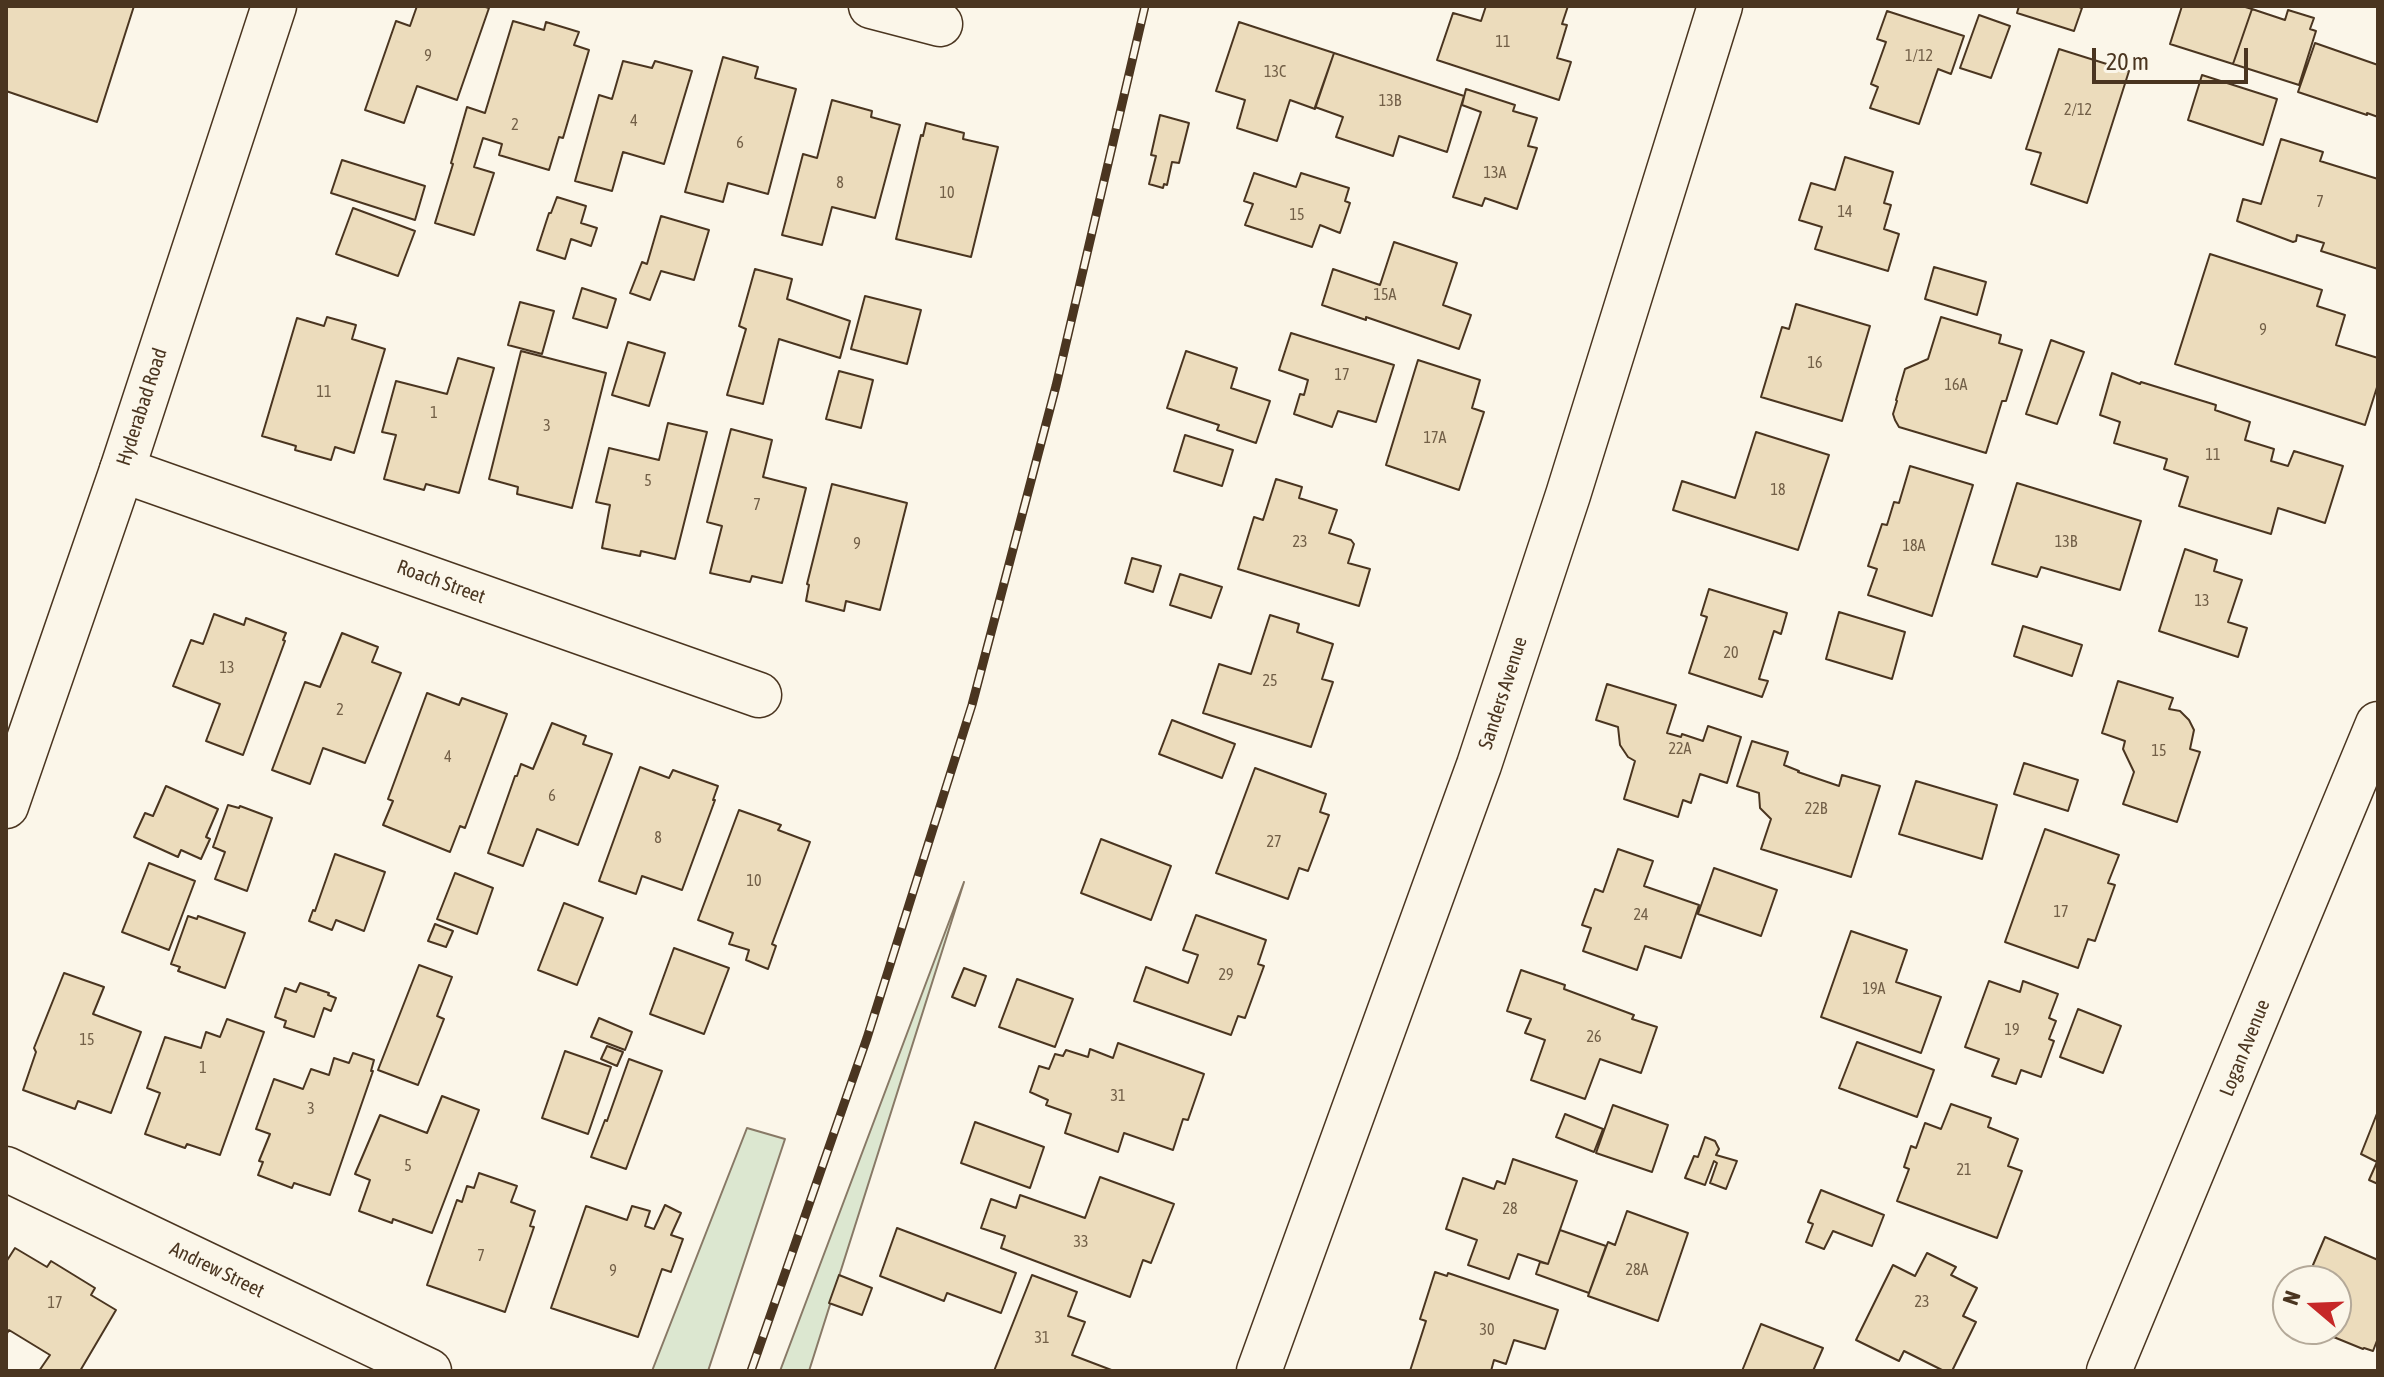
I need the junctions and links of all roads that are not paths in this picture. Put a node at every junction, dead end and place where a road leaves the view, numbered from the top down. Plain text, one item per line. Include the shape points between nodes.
1 (274, 6) edge
2 (871, 6) edge
3 (1720, 6) edge
4 (940, 24) dead end
5 (122, 470) junction
6 (759, 695) dead end
7 (2378, 724) edge
8 (6, 806) edge
9 (6, 1169) edge
10 (429, 1371) edge
11 (1259, 1371) edge
12 (2109, 1371) edge

1 - 5 street, Hyderabad Road
2 - 4 street
3 - 11 street, Sanders Avenue via 1479,765
5 - 6 street, Roach Street
5 - 8 street, Hyderabad Road
7 - 12 street, Logan Avenue
9 - 10 street, Andrew Street

